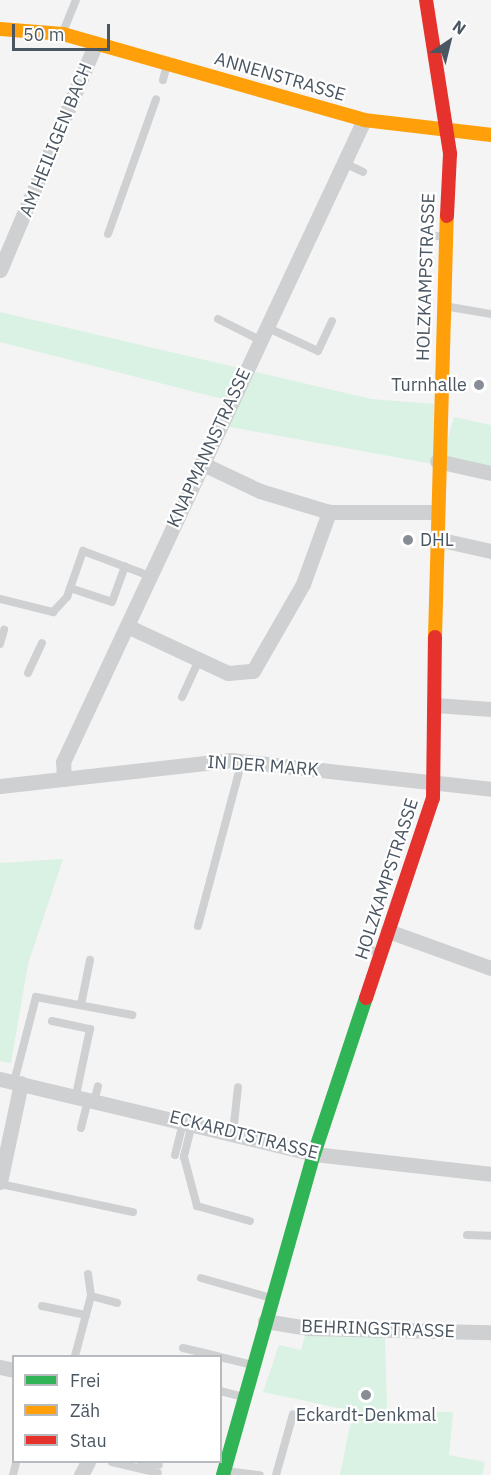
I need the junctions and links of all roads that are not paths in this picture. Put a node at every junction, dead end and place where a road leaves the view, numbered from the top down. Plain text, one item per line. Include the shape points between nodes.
1 (76, 0) edge
2 (426, 0) edge
3 (0, 29) edge
4 (63, 34) junction
5 (96, 43) junction
6 (167, 63) junction
7 (163, 80) dead end
8 (156, 99) dead end
9 (364, 120) junction
10 (447, 129) junction
11 (491, 135) edge
12 (344, 163) junction
13 (363, 171) dead end
14 (108, 234) dead end
15 (0, 270) edge
16 (442, 306) junction
17 (491, 314) edge
18 (218, 320) dead end
19 (332, 321) dead end
20 (263, 333) junction
21 (437, 460) junction
22 (201, 463) junction
23 (491, 473) edge
24 (329, 512) junction
25 (437, 512) junction
26 (437, 539) junction
27 (491, 551) edge
28 (125, 566) junction
29 (150, 576) junction
30 (70, 588) junction
31 (0, 599) edge
32 (127, 626) junction
33 (4, 630) dead end
34 (42, 643) dead end
35 (0, 644) edge
36 (199, 660) junction
37 (28, 673) dead end
38 (182, 697) dead end
39 (435, 705) junction
40 (491, 710) edge
41 (242, 761) junction
42 (64, 779) junction
43 (434, 781) junction
44 (0, 786) edge
45 (491, 789) edge
46 (198, 926) dead end
47 (388, 932) junction
48 (366, 948) dead end
49 (381, 953) junction
50 (90, 960) dead end
51 (491, 968) edge
52 (81, 1005) junction
53 (132, 1015) dead end
54 (52, 1021) dead end
55 (12, 1082) edge
56 (237, 1087) dead end
57 (79, 1095) junction
58 (188, 1121) junction
59 (81, 1128) dead end
60 (233, 1133) junction
61 (314, 1154) junction
62 (175, 1155) dead end
63 (491, 1174) edge
64 (0, 1183) edge
65 (133, 1212) dead end
66 (250, 1221) dead end
67 (467, 1235) dead end
68 (491, 1236) edge
69 (88, 1274) dead end
70 (201, 1278) dead end
71 (91, 1296) junction
72 (271, 1298) junction
73 (117, 1303) dead end
74 (42, 1306) dead end
75 (86, 1315) junction
76 (265, 1321) junction
77 (491, 1332) edge
78 (183, 1348) dead end
79 (75, 1355) edge
80 (211, 1355) edge
81 (222, 1358) edge
82 (253, 1365) junction
83 (222, 1392) edge
84 (244, 1397) junction
85 (293, 1414) dead end
86 (16, 1463) dead end
87 (124, 1463) edge
88 (145, 1463) edge
89 (224, 1473) edge
90 (13, 1475) edge
91 (260, 1475) edge
92 (276, 1475) edge

1 - 4 lane
2 - 10 street, HOLZKAMPSTRASSE
3 - 4 street, ANNENSTRASSE
4 - 5 street, ANNENSTRASSE
5 - 6 street, ANNENSTRASSE
5 - 15 street, AM HEILIGEN BACH
6 - 7 lane
6 - 9 street, ANNENSTRASSE
8 - 14 lane
9 - 10 street, ANNENSTRASSE
9 - 12 street, KNAPMANNSTRASSE
10 - 11 street, ANNENSTRASSE
10 - 16 street, HOLZKAMPSTRASSE via 438,236
12 - 13 lane
12 - 20 street, KNAPMANNSTRASSE
16 - 17 lane
16 - 21 street, HOLZKAMPSTRASSE
18 - 20 lane
19 - 20 lane via 318,351
20 - 22 street, KNAPMANNSTRASSE
21 - 23 street
21 - 25 street, HOLZKAMPSTRASSE
22 - 24 street via 269,495
22 - 29 street, KNAPMANNSTRASSE
24 - 25 street
24 - 36 street via 315,559 258,668 238,675
25 - 26 street, HOLZKAMPSTRASSE
26 - 27 street
26 - 39 street, HOLZKAMPSTRASSE
28 - 29 lane
28 - 30 lane via 112,602
28 - 30 lane via 83,551
29 - 32 street, KNAPMANNSTRASSE
30 - 31 lane via 53,612
32 - 36 street
32 - 42 street, KNAPMANNSTRASSE via 101,668 63,762
33 - 35 lane
34 - 37 lane
36 - 38 lane
39 - 40 street
39 - 43 street, HOLZKAMPSTRASSE
41 - 42 street, IN DER MARK
41 - 43 street, IN DER MARK
41 - 46 lane
42 - 44 street, IN DER MARK
43 - 45 street, IN DER MARK
43 - 47 street, HOLZKAMPSTRASSE
47 - 49 street, HOLZKAMPSTRASSE
47 - 51 street
48 - 49 lane
49 - 61 street, HOLZKAMPSTRASSE
50 - 52 lane
52 - 53 lane
52 - 55 lane via 36,997
54 - 57 lane via 90,1029
55 - 57 street, ECKARDTSTRASSE
55 - 64 street
56 - 60 lane
57 - 58 street, ECKARDTSTRASSE
57 - 59 lane
58 - 60 street, ECKARDTSTRASSE
58 - 62 lane
58 - 66 lane via 185,1163 197,1206
60 - 61 street, ECKARDTSTRASSE
61 - 63 street, ECKARDTSTRASSE via 392,1157
61 - 72 street, HOLZKAMPSTRASSE
64 - 65 lane
67 - 68 lane
69 - 71 lane
70 - 72 lane
71 - 73 lane
71 - 75 lane
72 - 76 street, HOLZKAMPSTRASSE
74 - 75 lane
75 - 79 lane
76 - 77 street, BEHRINGSTRASSE via 308,1328
76 - 82 street, HOLZKAMPSTRASSE
78 - 80 lane
81 - 82 lane
82 - 84 street, HOLZKAMPSTRASSE
83 - 84 lane
84 - 89 street, HOLZKAMPSTRASSE
85 - 92 lane
86 - 90 lane
87 - 88 lane via 158,1469
89 - 91 lane

